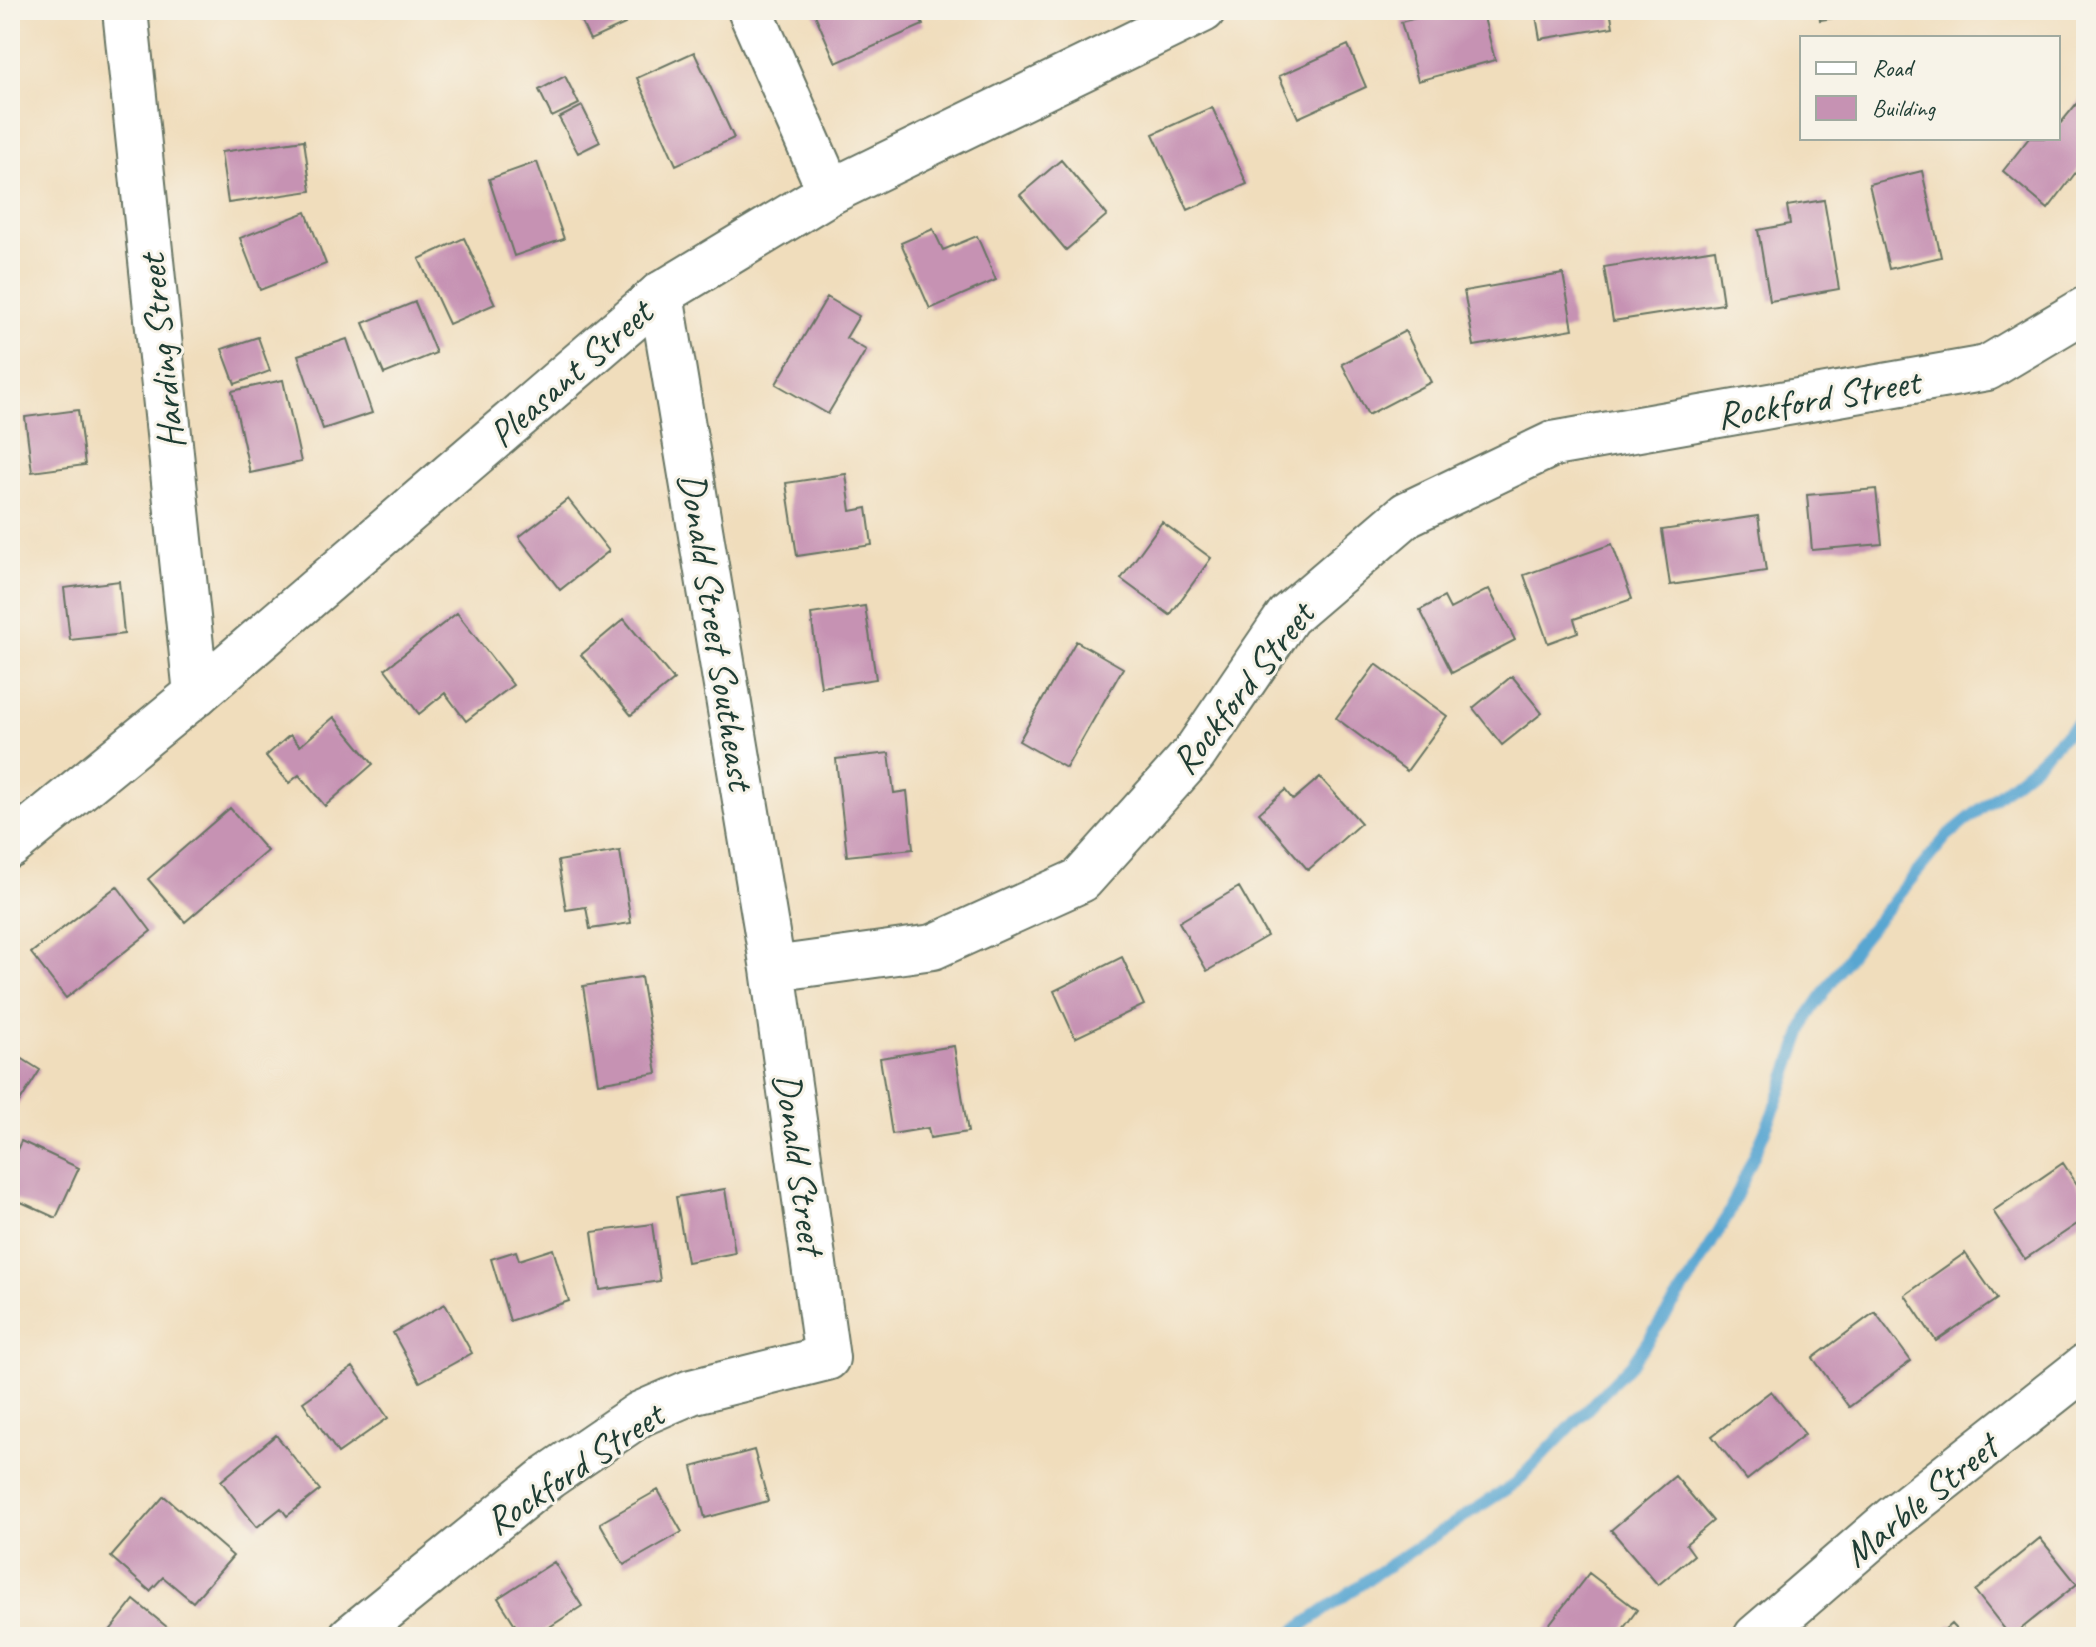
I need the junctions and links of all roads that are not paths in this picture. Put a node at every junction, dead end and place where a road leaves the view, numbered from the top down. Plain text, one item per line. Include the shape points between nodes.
1 (125, 10) edge
2 (750, 10) edge
3 (1203, 10) edge
4 (830, 192) junction
5 (661, 294) junction
6 (2086, 309) edge
7 (196, 694) junction
8 (10, 846) edge
9 (773, 969) junction
10 (827, 1358) joint
11 (2086, 1366) edge
12 (351, 1637) edge
13 (1756, 1637) edge

1 - 7 street, Harding Street
2 - 4 street
3 - 4 street, Pleasant Street
4 - 5 street, Pleasant Street
5 - 7 street, Pleasant Street
5 - 9 street, Donald Street Southeast
6 - 9 street, Rockford Street via 1987,368 1553,444 1407,514 1288,616 1194,754 1081,880 933,947
7 - 8 street, Pleasant Street
9 - 10 street, Donald Street
10 - 12 street, Rockford Street via 691,1392 640,1414 548,1477
11 - 13 street, Marble Street via 1895,1517

